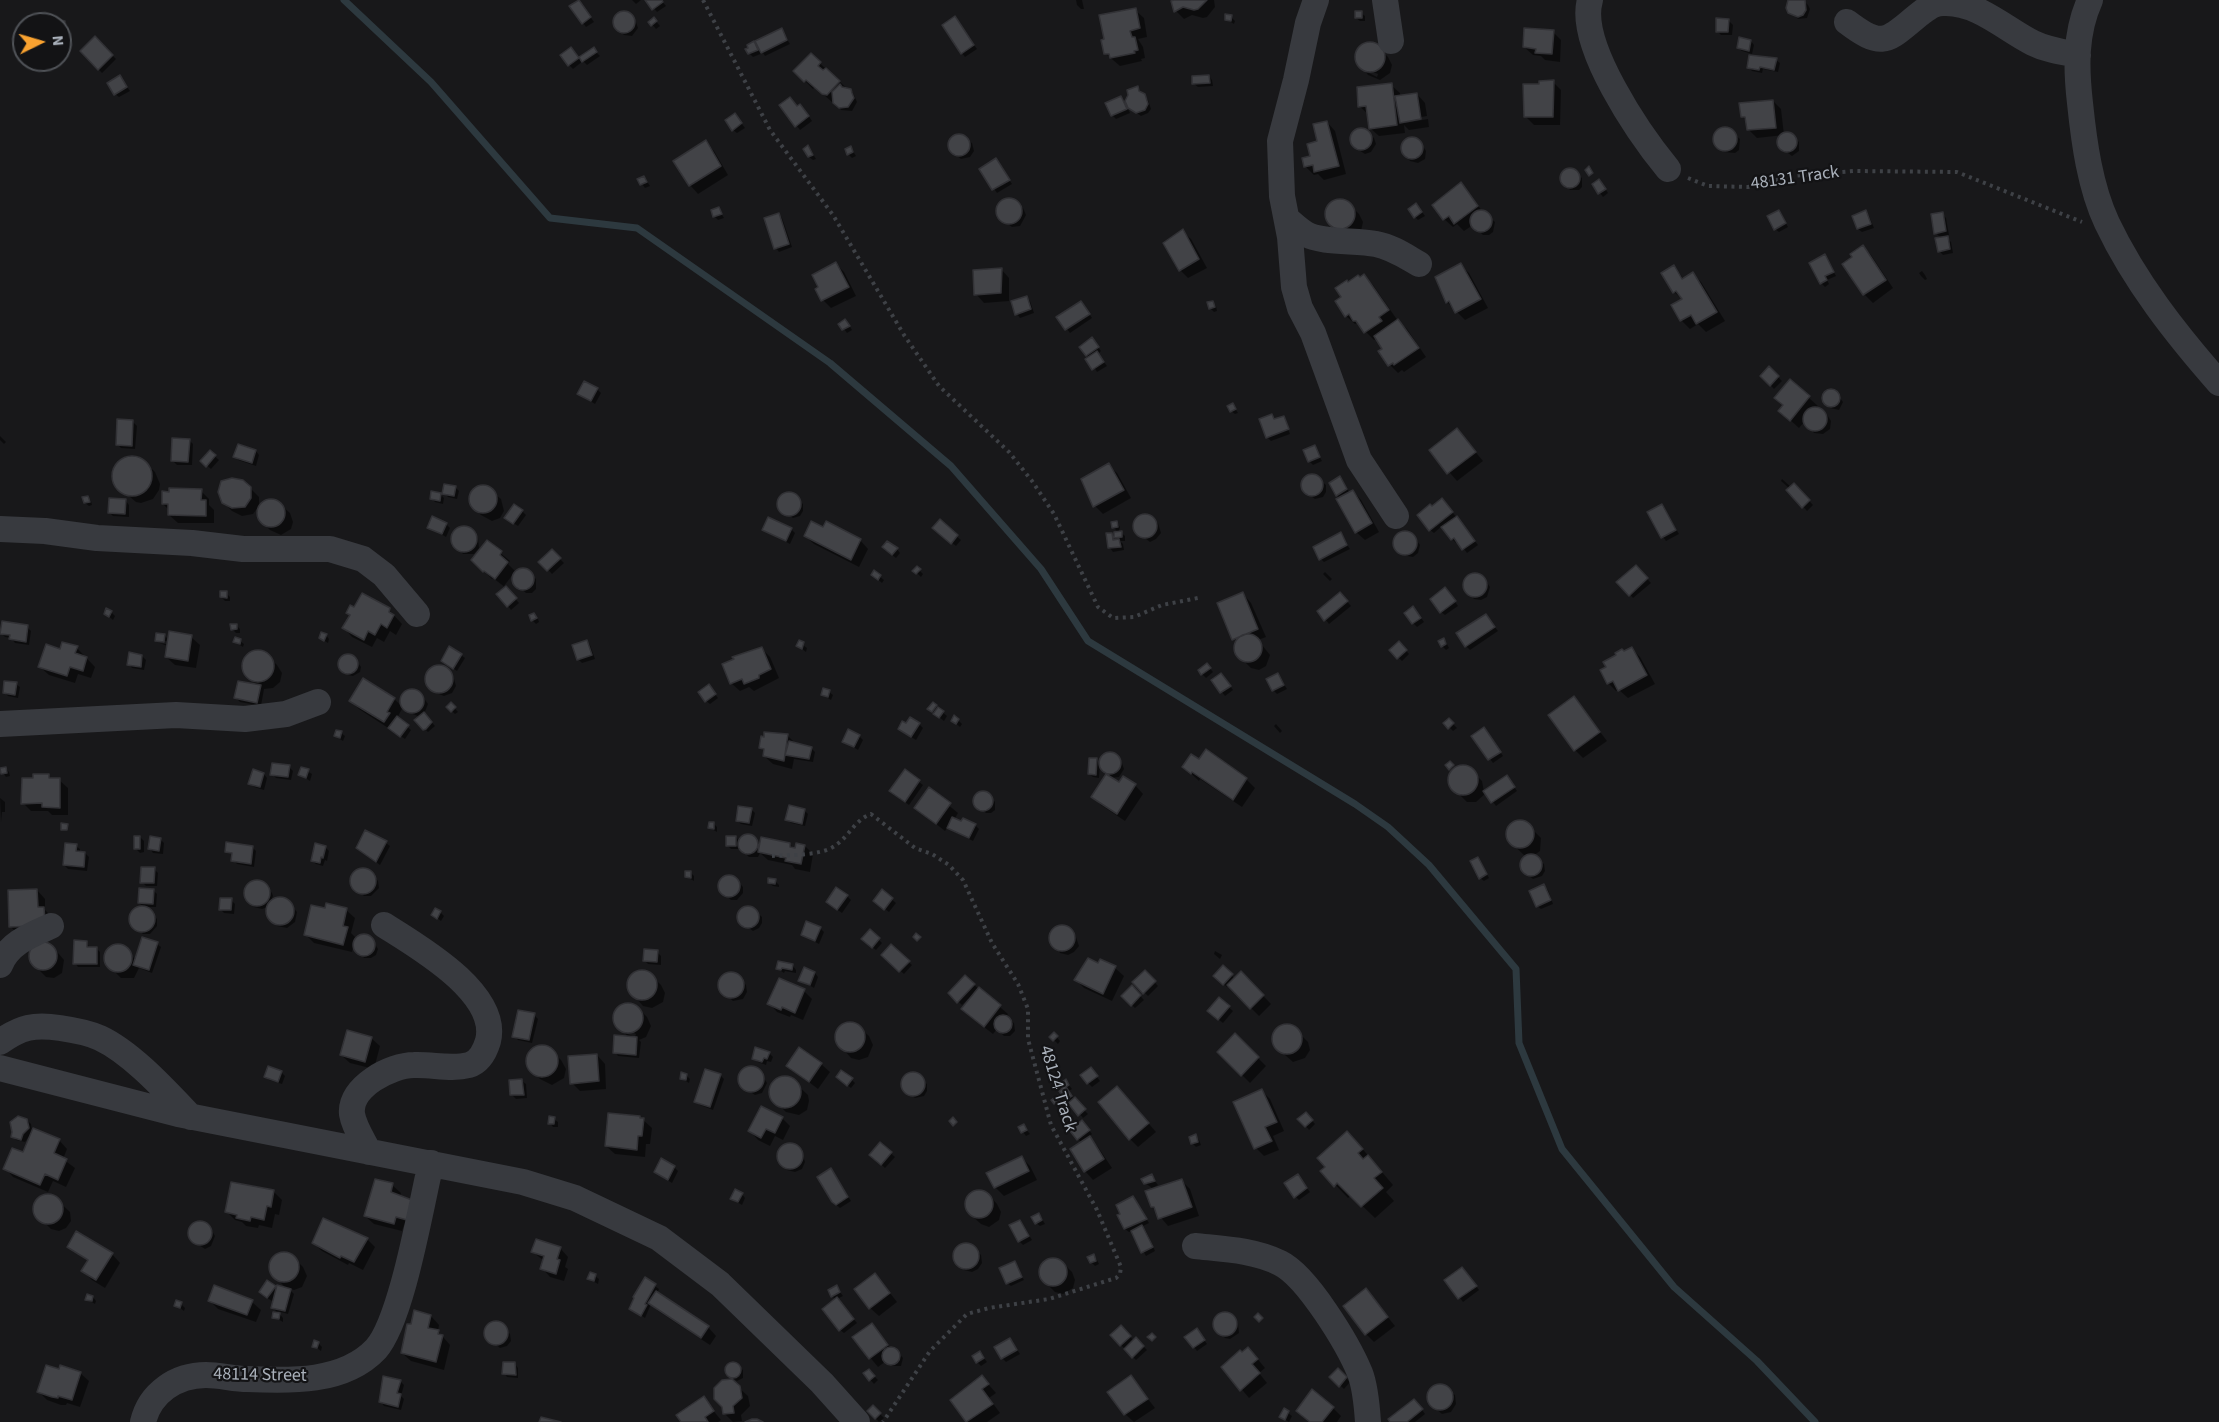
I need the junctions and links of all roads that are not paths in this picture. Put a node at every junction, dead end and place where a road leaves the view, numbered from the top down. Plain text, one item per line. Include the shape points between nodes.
1 (1316, 0) edge
2 (1385, 0) edge
3 (1590, 0) edge
4 (2090, 0) edge
5 (1847, 22) dead end
6 (1391, 41) dead end
7 (2078, 55) junction
8 (1668, 169) road end
9 (1287, 219) junction
10 (1419, 264) dead end
11 (2219, 383) edge
12 (1396, 516) dead end
13 (0, 529) edge
14 (417, 614) dead end
15 (318, 702) dead end
16 (0, 724) edge
17 (384, 925) dead end
18 (51, 927) dead end
19 (0, 965) edge
20 (0, 1042) edge
21 (0, 1068) edge
22 (190, 1117) junction
23 (369, 1152) junction
24 (431, 1162) junction
25 (1195, 1246) dead end
26 (143, 1422) edge
27 (857, 1422) edge
28 (1368, 1422) edge

1 - 9 street via 1280,141 1280,175
2 - 6 street
3 - 8 street via 1590,31 1597,55 1643,135
4 - 7 street via 2079,35
5 - 7 street via 1873,39 1883,39 1893,37 1932,5 1955,3 1970,7 2034,44
7 - 11 street via 2076,72 2082,121 2092,180 2106,221 2139,282
9 - 10 street via 1307,235 1377,244
9 - 12 street via 1300,308 1313,333 1359,460
13 - 14 street via 243,549 347,552 384,575
15 - 16 street via 285,714 245,719 176,715
17 - 23 street via 435,958 464,983 476,998 490,1035 486,1048 472,1064 396,1068 367,1085 355,1098 352,1113
18 - 19 street via 13,946
20 - 22 street via 15,1031 30,1027 82,1031 123,1054
21 - 22 street
22 - 23 street
23 - 24 street
24 - 26 street, 48114 Street via 397,1304 376,1348 358,1365 339,1373 290,1379 190,1376 160,1391 146,1408
24 - 27 street via 575,1198 658,1238 720,1284
25 - 28 street via 1262,1256 1299,1276 1329,1317 1360,1374

